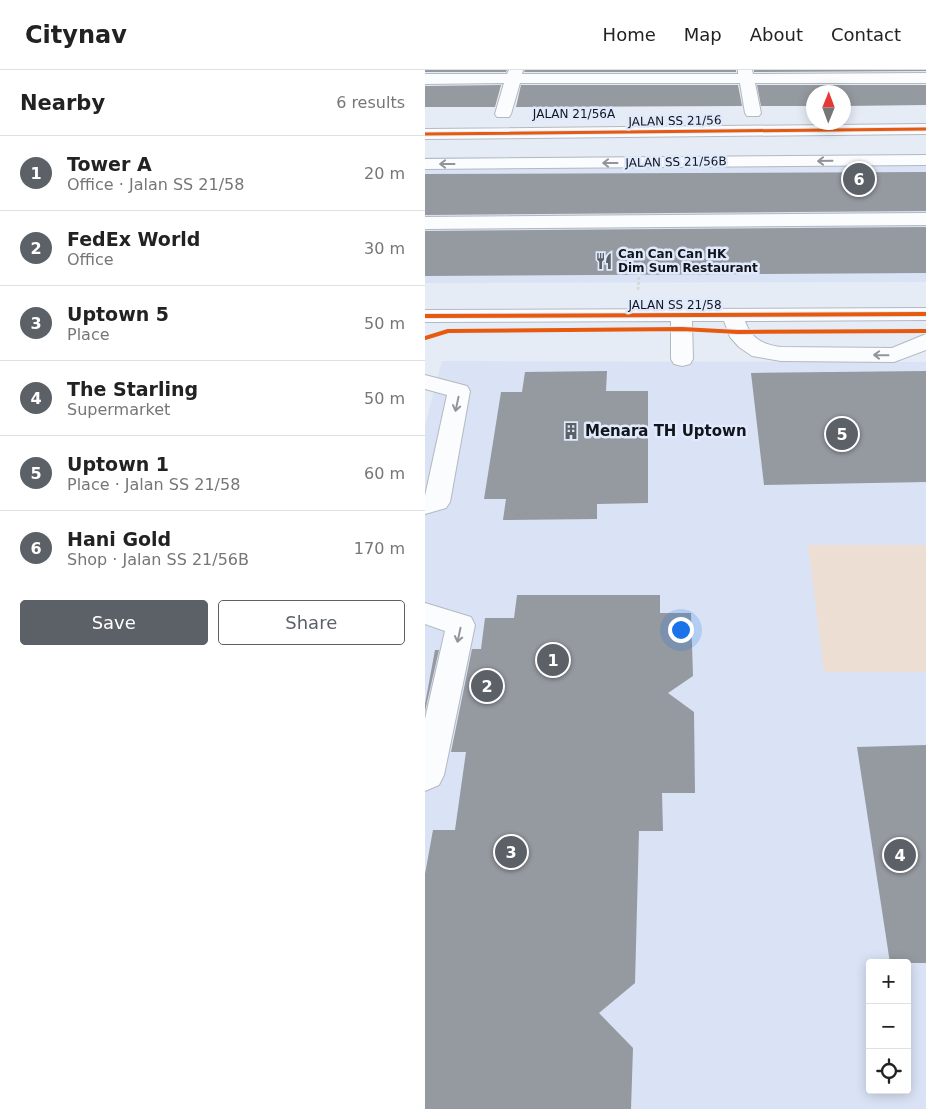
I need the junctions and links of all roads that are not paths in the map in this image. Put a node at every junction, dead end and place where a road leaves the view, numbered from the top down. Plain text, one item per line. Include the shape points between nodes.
1 (514, 74) edge
2 (746, 75) edge
3 (926, 78) edge
4 (425, 79) edge
5 (734, 113) dead end
6 (753, 113) junction
7 (770, 113) dead end
8 (483, 114) dead end
9 (503, 114) junction
10 (522, 114) dead end
11 (926, 129) edge
12 (425, 134) edge
13 (926, 143) edge
14 (425, 147) edge
15 (926, 160) edge
16 (425, 164) edge
17 (926, 219) edge
18 (425, 223) edge
19 (926, 314) edge
20 (681, 315) junction
21 (733, 315) junction
22 (425, 316) edge
23 (451, 316) junction
24 (425, 323) edge
25 (926, 340) edge
26 (682, 359) dead end
27 (425, 382) edge
28 (425, 505) edge
29 (425, 613) edge
30 (425, 777) edge

1 - 2 street
1 - 4 street
1 - 9 street
2 - 3 street
2 - 6 street
5 - 6 street
6 - 7 street
8 - 9 street, JALAN 21/56A
9 - 10 street, JALAN 21/56A
11 - 12 street, JALAN SS 21/56
13 - 14 street, JALAN SS 21/56
15 -> 16 street, JALAN SS 21/56B
17 - 18 street
19 - 21 street, JALAN SS 21/58
20 - 21 street, JALAN SS 21/58
20 - 23 street, JALAN SS 21/58
20 - 26 street
25 -> 21 street via 916,348 894,356 781,354 760,351 747,342 738,332
22 - 23 street, JALAN SS 21/58
23 - 24 street
27 -> 28 street via 459,391 437,502
29 -> 30 street via 461,625

